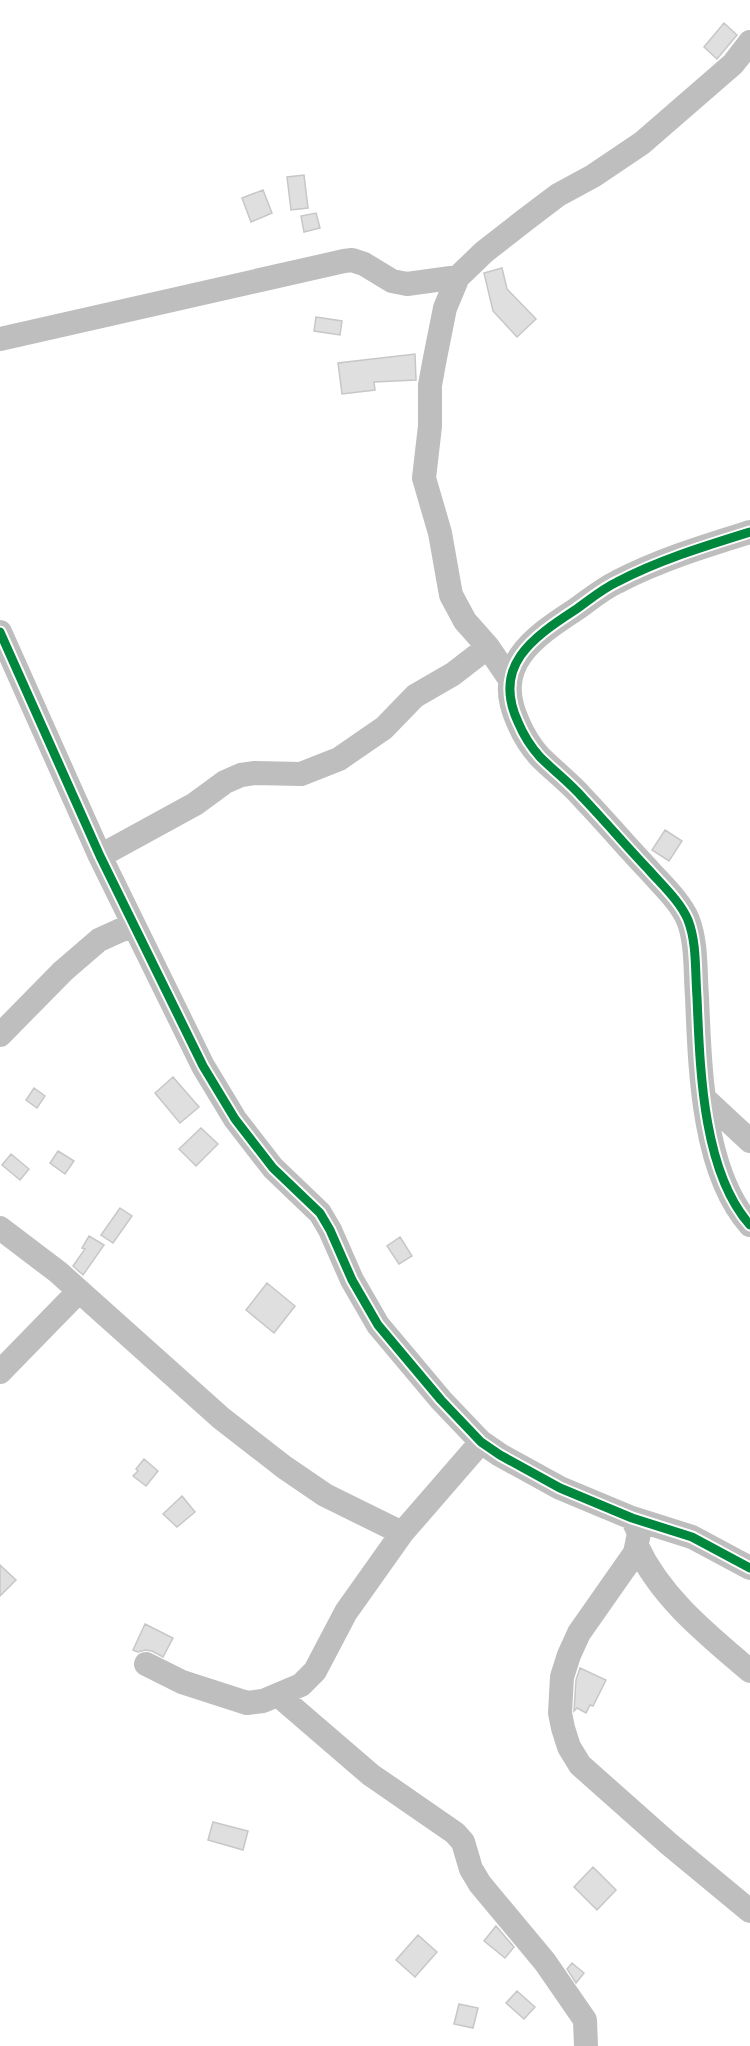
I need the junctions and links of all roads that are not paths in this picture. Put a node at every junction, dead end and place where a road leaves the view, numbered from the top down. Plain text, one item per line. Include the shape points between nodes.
1 (750, 42) edge
2 (458, 277) junction
3 (0, 339) edge
4 (750, 532) edge
5 (0, 632) edge
6 (488, 647) junction
7 (510, 678) junction
8 (100, 856) junction
9 (132, 925) junction
10 (0, 1035) edge
11 (705, 1099) junction
12 (750, 1141) edge
13 (750, 1225) edge
14 (0, 1228) edge
15 (79, 1291) junction
16 (0, 1372) edge
17 (481, 1442) junction
18 (632, 1518) junction
19 (402, 1533) junction
20 (637, 1546) junction
21 (750, 1568) edge
22 (146, 1664) dead end
23 (750, 1671) edge
24 (278, 1695) junction
25 (750, 1911) edge
26 (586, 2046) edge

1 - 2 street via 734,64 642,143 558,195
2 - 3 street via 407,284 392,281 364,264 344,261
2 - 6 street via 445,308 430,385 424,477 440,533 451,595 465,621
4 - 7 street via 682,553 616,582 540,633 520,655
5 - 8 street
6 - 7 street
6 - 8 street via 415,696 384,728 339,759 301,774 241,775
7 - 11 street via 512,710 538,755 582,796 687,919 694,953
8 - 9 street
9 - 10 street via 99,940
9 - 17 street via 203,1066 235,1119 273,1168 320,1213 378,1325
11 - 12 street
11 - 13 street via 716,1164 730,1198
14 - 15 street
15 - 16 street
15 - 19 street via 221,1418 284,1467 325,1495
17 - 18 street via 560,1488
17 - 19 street
18 - 20 street via 639,1533
18 - 21 street via 692,1538
19 - 24 street via 346,1612 315,1671 301,1685
20 - 23 street via 664,1591
20 - 25 street via 628,1566 579,1633 569,1655 562,1677 562,1728 580,1765
22 - 24 street via 234,1701 247,1704
24 - 26 street via 371,1775 463,1842 480,1884 545,1962 585,2020

